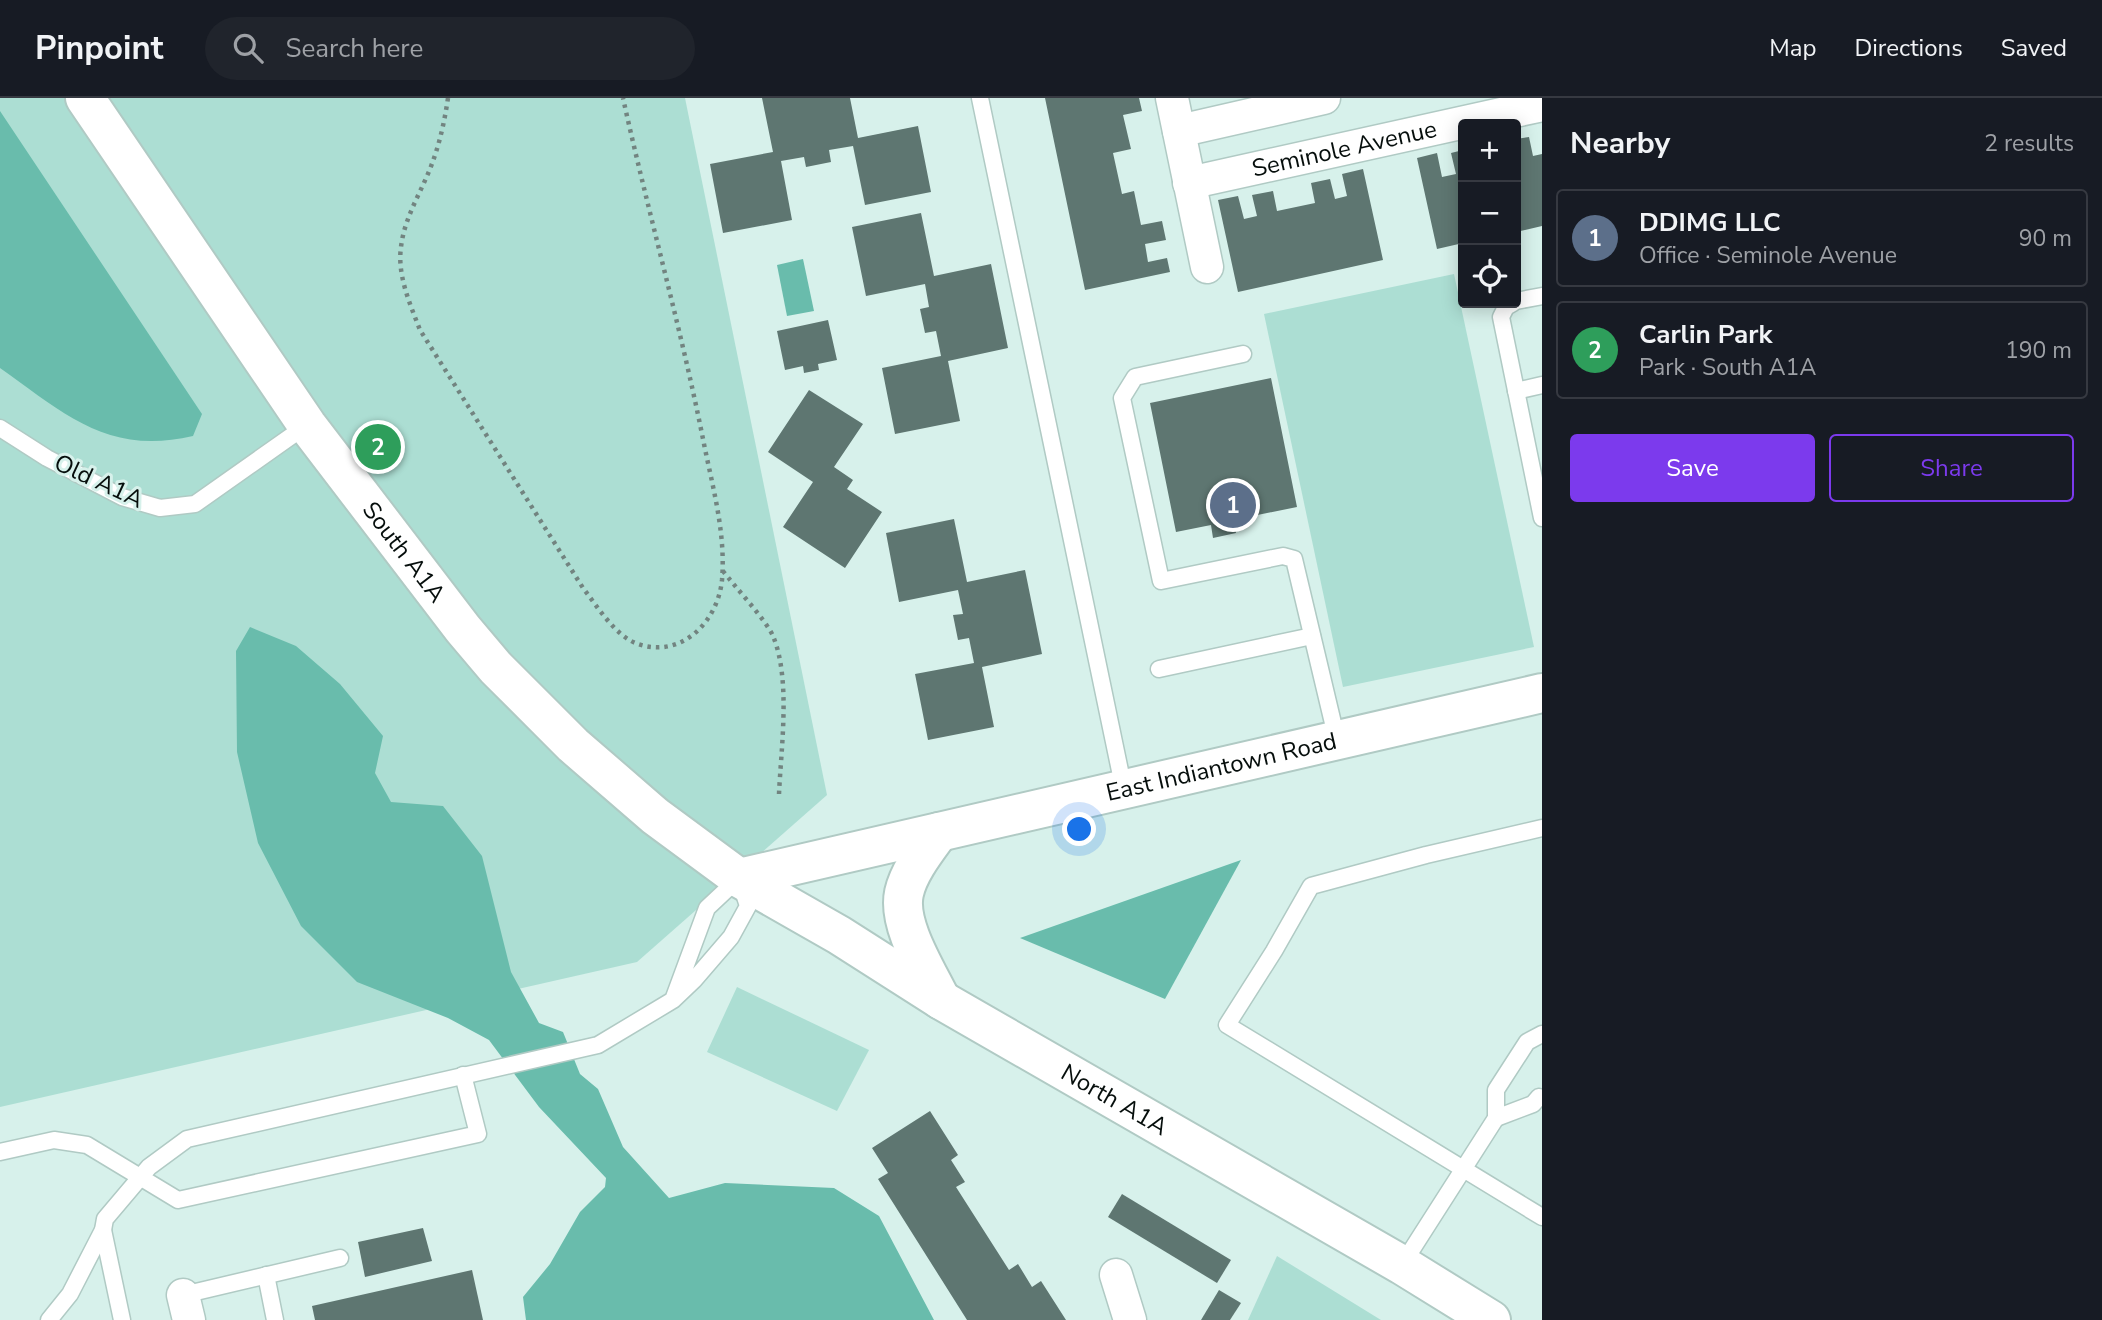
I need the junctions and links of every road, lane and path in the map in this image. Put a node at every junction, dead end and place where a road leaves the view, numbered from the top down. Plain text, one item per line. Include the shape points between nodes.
1 (85, 98) edge
2 (448, 98) edge
3 (623, 98) edge
4 (980, 98) edge
5 (1172, 98) edge
6 (1324, 98) edge
7 (1542, 105) edge
8 (1179, 131) junction
9 (1189, 183) junction
10 (1207, 267) dead end
11 (1542, 296) edge
12 (1521, 300) edge
13 (1506, 308) edge
14 (1243, 354) dead end
15 (1542, 385) edge
16 (1516, 391) junction
17 (307, 425) junction
18 (0, 428) edge
19 (1542, 518) edge
20 (722, 569) junction
21 (1312, 636) junction
22 (1159, 668) dead end
23 (1542, 693) edge
24 (1337, 740) junction
25 (1124, 790) junction
26 (779, 794) dead end
27 (1542, 828) edge
28 (939, 832) junction
29 (739, 878) junction
30 (673, 1000) junction
31 (941, 1000) junction
32 (1542, 1034) edge
33 (463, 1075) junction
34 (1539, 1097) dead end
35 (1496, 1118) junction
36 (0, 1152) edge
37 (1464, 1168) junction
38 (139, 1178) junction
39 (1542, 1217) edge
40 (103, 1230) junction
41 (340, 1258) dead end
42 (1402, 1265) junction
43 (266, 1275) junction
44 (1116, 1275) dead end
45 (186, 1308) edge
46 (49, 1320) edge
47 (122, 1320) edge
48 (275, 1320) edge
49 (1130, 1320) edge
50 (1491, 1320) edge

1 - 17 street, South A1A
2 - 20 path via 429,173 400,248 404,285 419,330 610,624 637,644 677,645 698,632 712,615
3 - 20 path via 690,373 722,537
4 - 25 lane
5 - 8 street
6 - 8 street
7 - 9 street, Seminole Avenue
8 - 9 street
9 - 10 street
11 - 12 lane
13 - 16 lane via 1501,317
14 - 21 lane via 1135,377 1122,398 1161,581 1283,556 1294,559
15 - 16 lane
16 - 19 lane
17 - 18 lane, Old A1A via 195,504 160,508 122,497
17 - 29 street, South A1A via 496,668 583,754 655,816
20 - 26 path via 773,635 781,666
21 - 22 lane
21 - 24 lane
23 - 24 street, East Indiantown Road
24 - 25 street, East Indiantown Road
25 - 28 street, East Indiantown Road
27 - 37 lane via 1311,886 1227,1025
28 - 29 street, East Indiantown Road
28 - 31 street via 915,867 904,894 912,940
29 - 30 lane via 707,908
29 - 30 lane via 748,906 731,937
29 - 31 street, North A1A
30 - 33 lane via 598,1045
31 - 42 street, North A1A
32 - 35 lane via 1527,1042 1496,1090
33 - 38 lane via 187,1139
33 - 38 lane via 478,1135 178,1200
34 - 35 lane via 1533,1104
35 - 37 lane
36 - 38 lane via 54,1140 87,1145
37 - 39 lane
37 - 42 lane
38 - 40 lane via 105,1219
40 - 46 lane via 70,1294
40 - 47 lane
41 - 43 lane
42 - 50 street, North A1A
43 - 45 lane
43 - 48 lane
44 - 49 street

